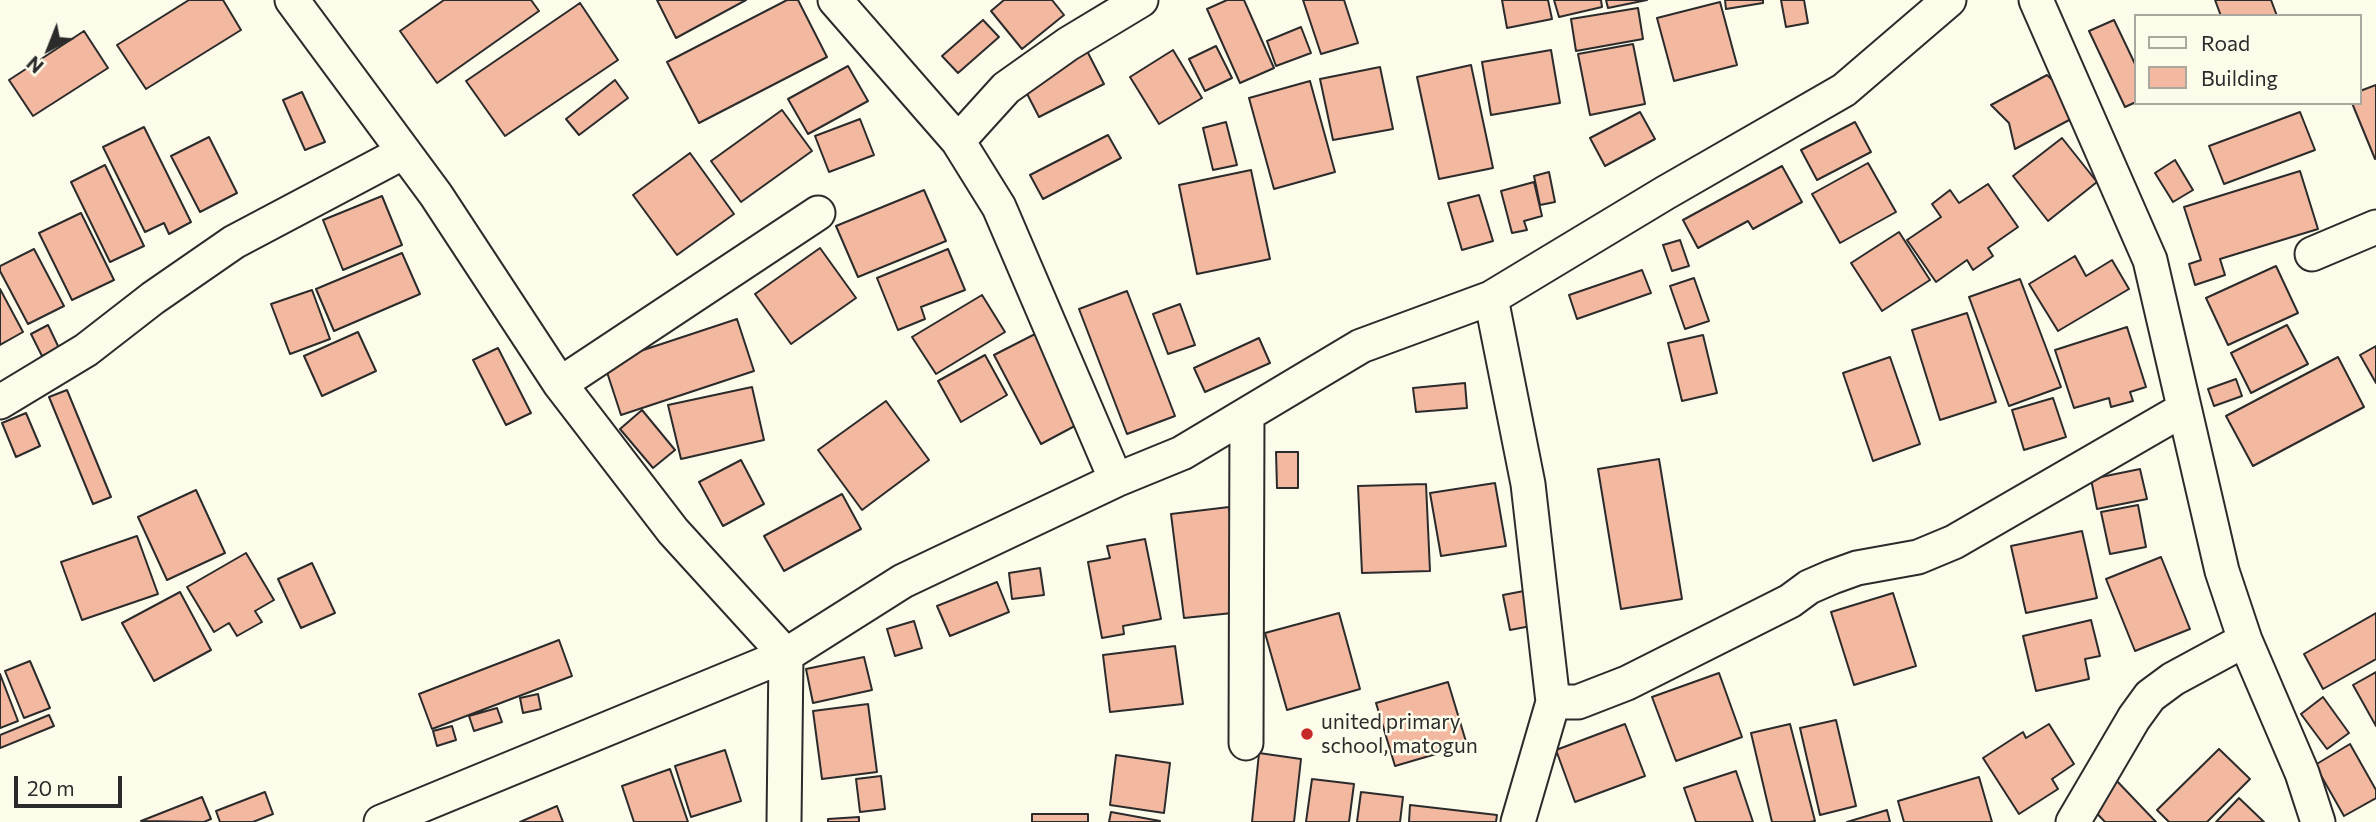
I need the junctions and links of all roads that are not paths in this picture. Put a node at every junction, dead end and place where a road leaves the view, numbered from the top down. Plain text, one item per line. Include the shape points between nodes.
1 (292, 0) edge
2 (835, 0) edge
3 (1949, 0) edge
4 (2036, 0) edge
5 (1137, 1) edge
6 (958, 141) junction
7 (404, 152) junction
8 (818, 213) dead end
9 (2376, 227) edge
10 (2312, 254) dead end
11 (1490, 298) junction
12 (559, 384) junction
13 (0, 402) edge
14 (2184, 409) junction
15 (1248, 415) junction
16 (1116, 480) junction
17 (2245, 640) junction
18 (786, 655) junction
19 (1553, 702) junction
20 (1246, 743) dead end
21 (381, 822) edge
22 (785, 822) edge
23 (1518, 822) edge
24 (2073, 822) edge
25 (2318, 822) edge

1 - 7 street
2 - 6 street
3 - 11 street via 1844,90
4 - 14 street via 2150,260
5 - 6 street via 1006,88
6 - 16 street via 999,207
7 - 12 street
7 - 13 street via 234,242 86,350
8 - 12 street
9 - 10 street
11 - 15 street via 1362,346
11 - 19 street via 1528,484
12 - 18 street via 673,531
14 - 17 street via 2222,571
14 - 19 street via 1954,542 1918,557 1832,577 1626,683 1578,702
15 - 16 street via 1182,453
15 - 20 street
16 - 18 street via 903,581
17 - 24 street via 2150,696
17 - 25 street
18 - 21 street
18 - 22 street
19 - 23 street

